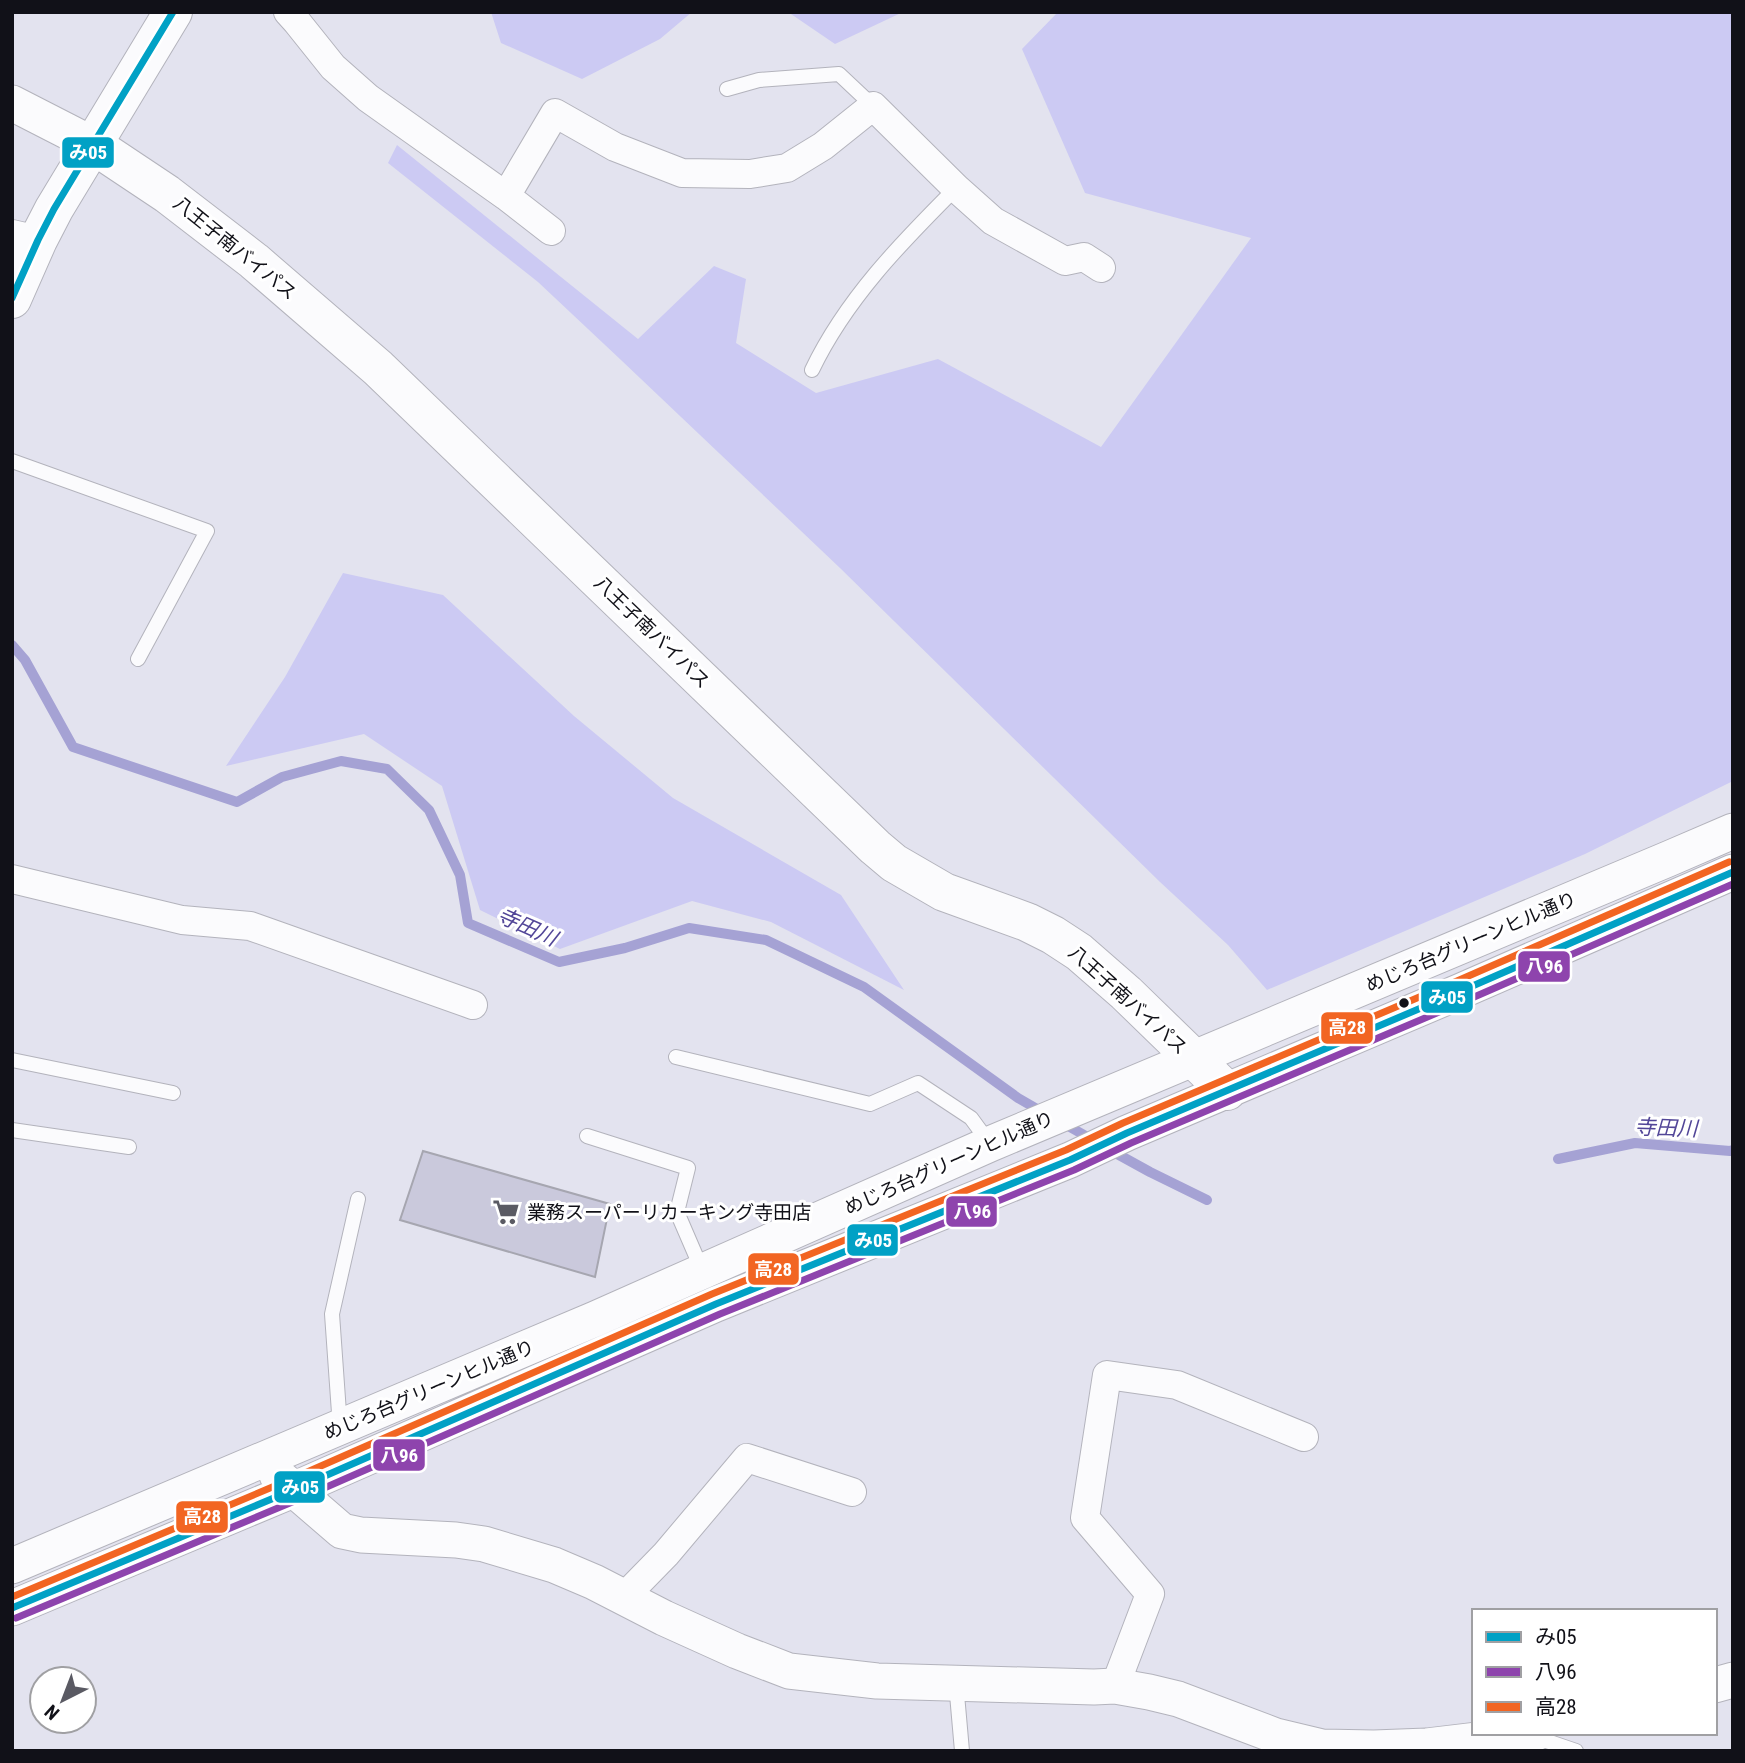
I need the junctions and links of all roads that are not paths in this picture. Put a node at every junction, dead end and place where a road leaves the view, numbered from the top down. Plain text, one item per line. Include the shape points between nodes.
1 (173, 12) edge
2 (288, 12) edge
3 (727, 89) dead end
4 (12, 103) edge
5 (873, 106) junction
6 (92, 144) junction
7 (956, 188) junction
8 (506, 196) junction
9 (551, 231) dead end
10 (25, 237) edge
11 (1101, 268) dead end
12 (12, 299) edge
13 (812, 370) dead end
14 (12, 461) edge
15 (138, 659) dead end
16 (1733, 831) edge
17 (1733, 872) edge
18 (12, 878) edge
19 (473, 1005) dead end
20 (676, 1057) dead end
21 (1193, 1058) junction
22 (12, 1060) edge
23 (1227, 1091) junction
24 (173, 1093) dead end
25 (13, 1132) edge
26 (586, 1136) dead end
27 (1004, 1138) junction
28 (128, 1147) dead end
29 (358, 1199) dead end
30 (703, 1272) junction
31 (716, 1304) junction
32 (340, 1428) junction
33 (1304, 1437) dead end
34 (261, 1461) junction
35 (293, 1490) junction
36 (852, 1492) dead end
37 (12, 1566) edge
38 (624, 1597) junction
39 (12, 1608) edge
40 (956, 1683) junction
41 (1115, 1686) junction
42 (1523, 1735) edge
43 (1535, 1735) edge
44 (1321, 1749) edge
45 (962, 1751) edge
46 (1576, 1751) edge

1 - 6 main road
2 - 8 street via 333,67 368,98
3 - 5 lane via 759,79 839,74
4 - 6 street
5 - 7 street
5 - 8 street via 787,168 750,174 682,173 615,147 555,113
6 - 10 main road
6 - 21 main road, 八王子南バイパス via 243,253 378,368 894,863 944,892 1053,935 1104,972
7 - 11 street via 993,221 1065,261 1084,257
7 - 13 lane via 900,244 861,292
8 - 9 street
10 - 12 main road
14 - 15 lane via 206,531
16 - 21 street, めじろ台グリーンヒル通り
17 - 23 street, めじろ台グリーンヒル通り
18 - 19 street via 182,920 250,926
20 - 27 lane via 870,1104 918,1083
21 - 23 main road, 八王子南バイパス
21 - 27 street, めじろ台グリーンヒル通り
22 - 24 lane
23 - 31 street, めじろ台グリーンヒル通り
25 - 28 lane
26 - 30 lane via 688,1168 677,1212
27 - 30 street, めじろ台グリーンヒル通り
29 - 32 lane via 332,1314
30 - 31 lane
30 - 32 street, めじろ台グリーンヒル通り
31 - 35 street, めじろ台グリーンヒル通り
32 - 34 street, めじろ台グリーンヒル通り
33 - 41 street via 1177,1385 1107,1375 1085,1518 1150,1594
34 - 35 street
34 - 37 street, めじろ台グリーンヒル通り
35 - 38 street via 351,1534 484,1544 554,1565
35 - 39 street, めじろ台グリーンヒル通り
36 - 38 street via 747,1458
38 - 40 street via 789,1671 877,1681
40 - 41 street
40 - 45 lane
41 - 44 street via 1178,1699
42 - 44 street via 1427,1746
43 - 46 lane

